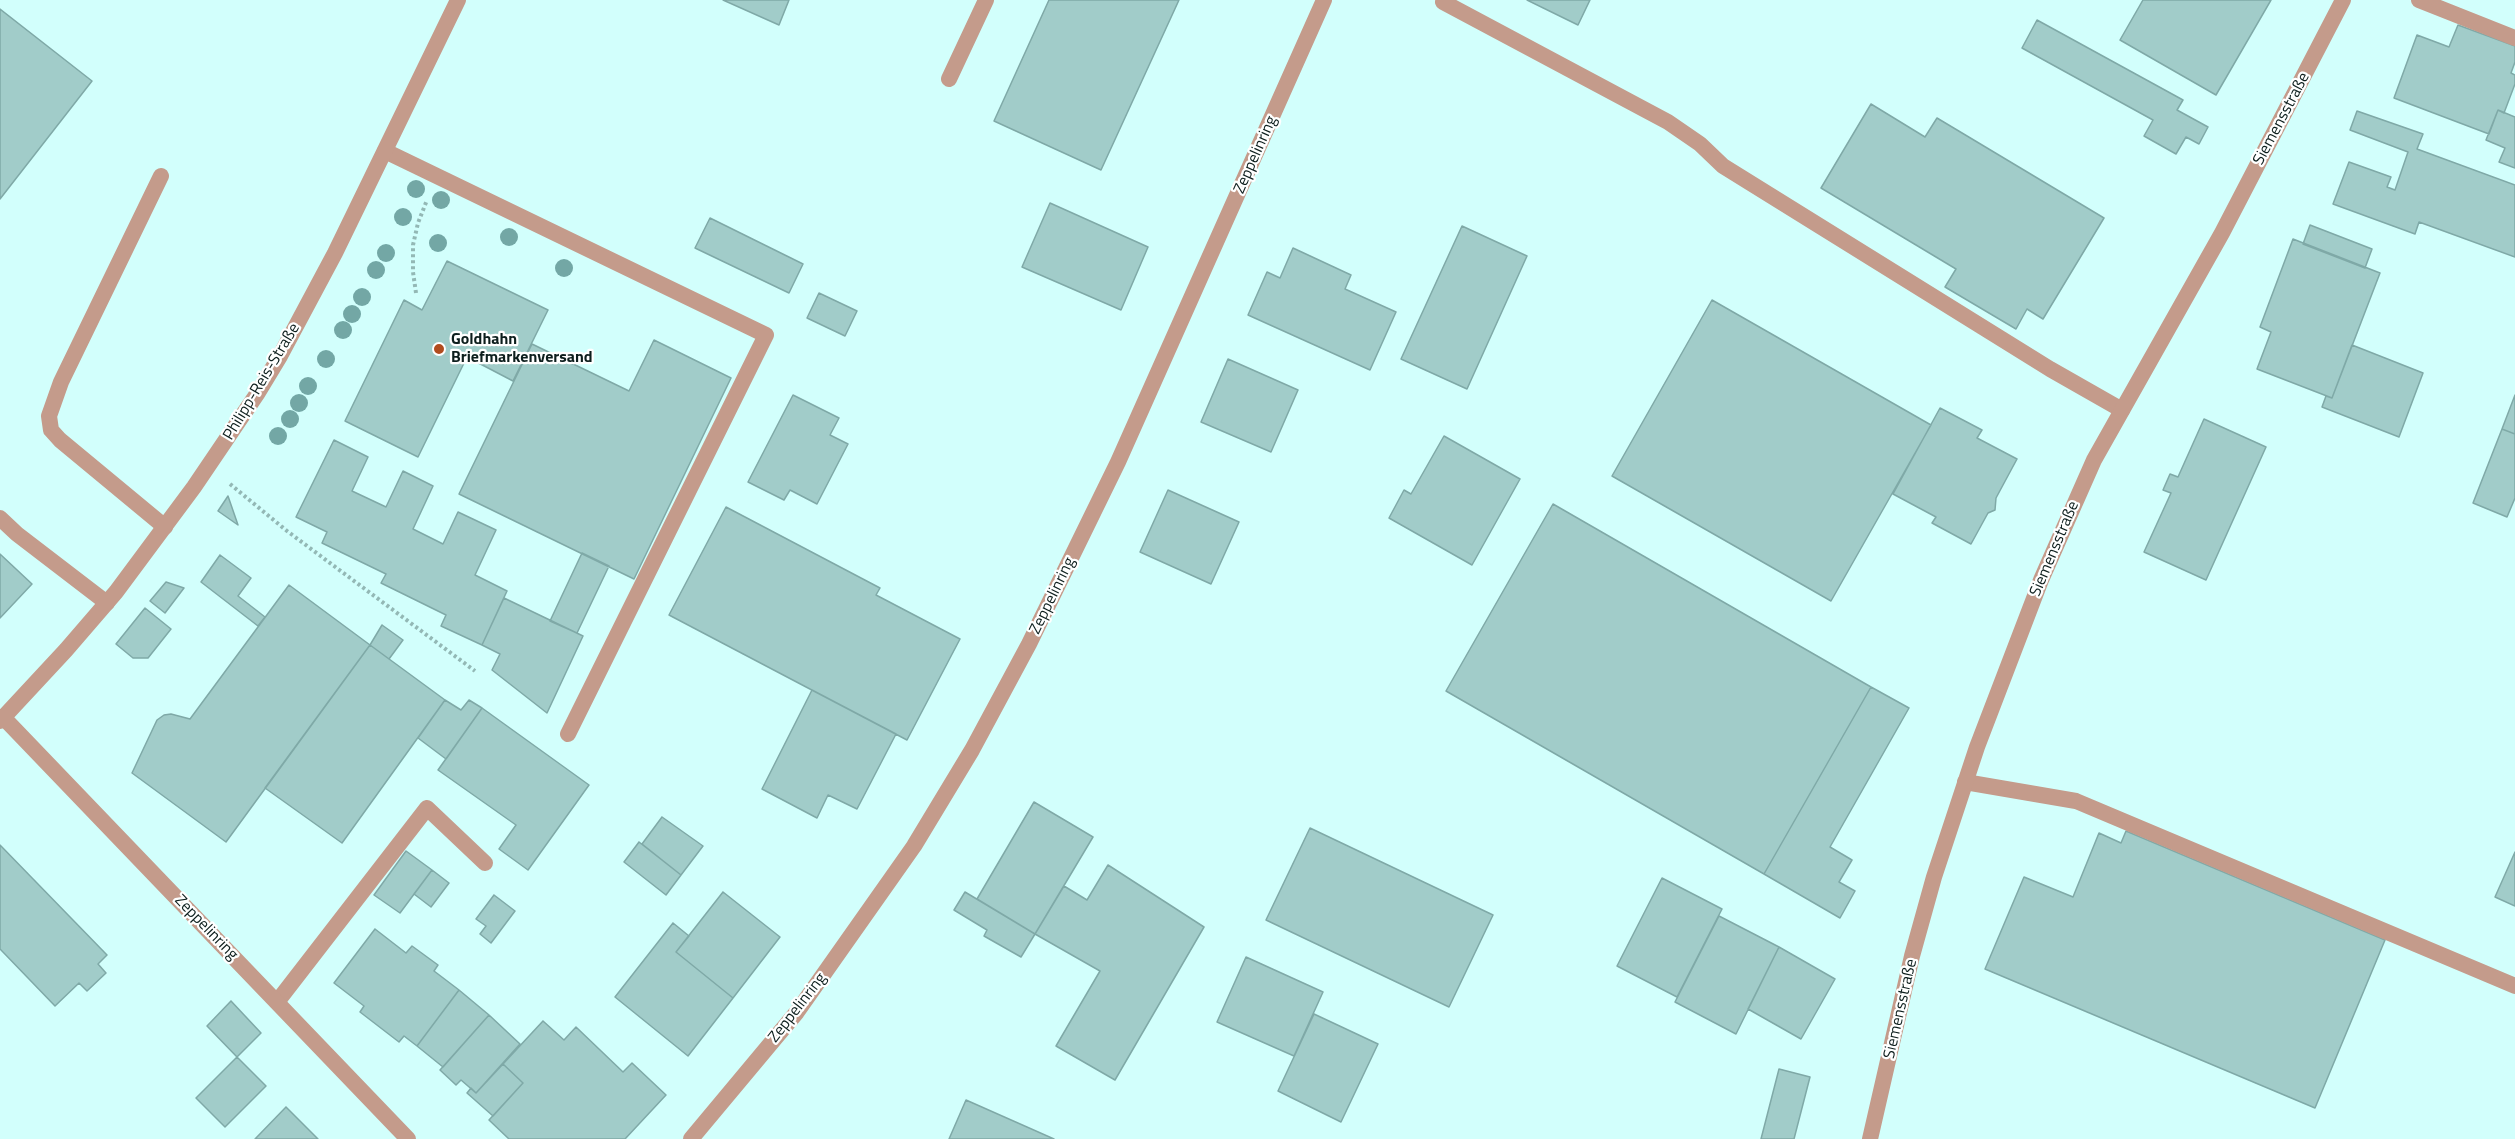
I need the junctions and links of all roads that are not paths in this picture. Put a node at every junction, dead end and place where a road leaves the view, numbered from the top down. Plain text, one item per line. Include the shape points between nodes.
1 (458, 0) edge
2 (986, 0) edge
3 (1324, 0) edge
4 (2343, 0) edge
5 (2420, 0) edge
6 (1443, 2) dead end
7 (2515, 38) edge
8 (948, 79) dead end
9 (385, 151) junction
10 (161, 176) dead end
11 (2122, 410) junction
12 (0, 518) edge
13 (165, 527) junction
14 (107, 603) junction
15 (2, 719) edge
16 (568, 734) dead end
17 (1965, 782) junction
18 (485, 863) dead end
19 (2515, 986) edge
20 (277, 1002) junction
21 (408, 1139) edge
22 (691, 1139) edge
23 (1870, 1139) edge

1 - 9 street, Philipp-Reis-Straße
2 - 8 street
3 - 22 street, Zeppelinring via 1118,462 972,750 914,846 797,1012
4 - 11 street, Siemensstraße via 2222,233
5 - 7 street
6 - 11 street via 1668,122 1723,166
9 - 13 street, Philipp-Reis-Straße via 280,356 209,467
9 - 16 street via 766,335
10 - 13 street via 61,382 49,416 51,430 60,440
11 - 17 street, Siemensstraße via 2094,460 2041,580
12 - 14 street
13 - 14 street, Philipp-Reis-Straße
14 - 15 street, Philipp-Reis-Straße
15 - 20 street, Zeppelinring
17 - 19 street via 2076,801
17 - 23 street, Siemensstraße via 1915,945
18 - 20 street via 427,808
20 - 21 street, Zeppelinring

